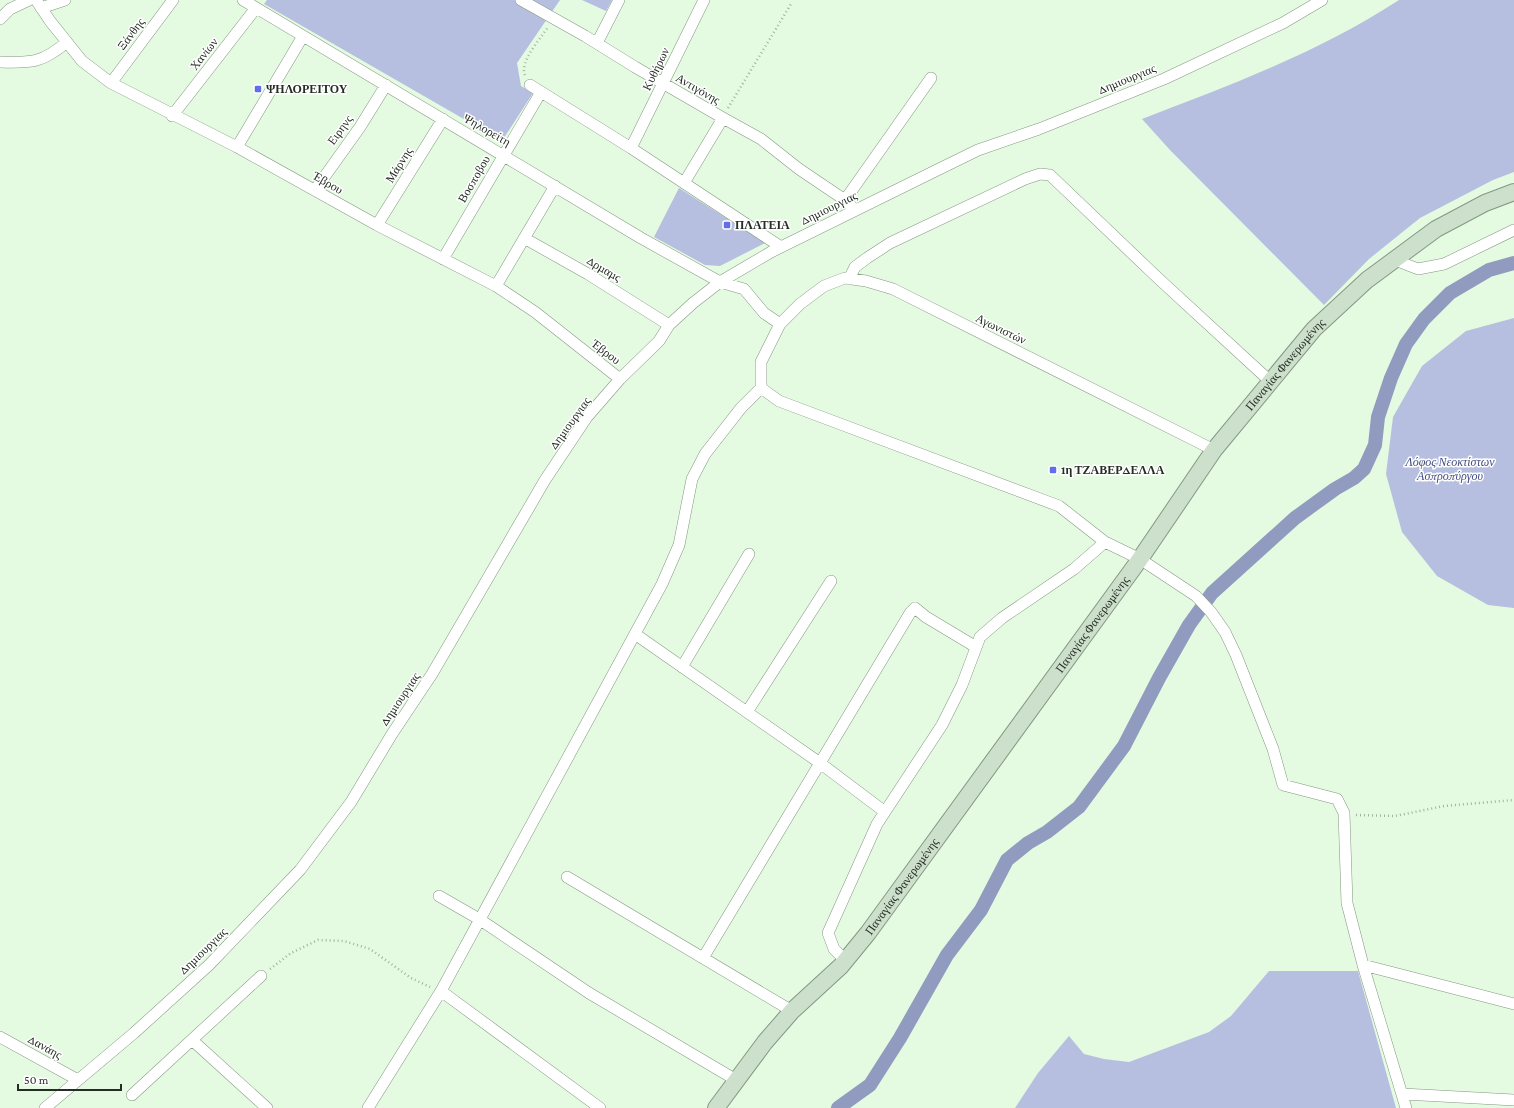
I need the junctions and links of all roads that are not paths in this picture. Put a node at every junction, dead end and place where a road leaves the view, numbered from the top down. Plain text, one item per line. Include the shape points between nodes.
1 (29, 0) edge
2 (65, 0) edge
3 (173, 0) edge
4 (243, 0) edge
5 (521, 0) edge
6 (619, 0) edge
7 (704, 0) edge
8 (1322, 0) edge
9 (38, 4) edge
10 (256, 8) junction
11 (0, 19) edge
12 (303, 36) junction
13 (67, 42) junction
14 (597, 43) junction
15 (0, 62) edge
16 (930, 78) dead end
17 (111, 83) junction
18 (664, 84) junction
19 (386, 85) junction
20 (530, 85) road end
21 (541, 92) junction
22 (172, 116) junction
23 (722, 118) junction
24 (443, 119) junction
25 (237, 147) junction
26 (631, 148) junction
27 (503, 154) junction
28 (684, 183) junction
29 (555, 186) junction
30 (314, 190) junction
31 (1514, 192) edge
32 (845, 200) junction
33 (855, 210) junction
34 (377, 225) junction
35 (1514, 230) edge
36 (524, 238) junction
37 (782, 247) junction
38 (443, 259) junction
39 (1395, 260) junction
40 (849, 279) junction
41 (720, 282) junction
42 (496, 286) junction
43 (780, 324) junction
44 (669, 325) junction
45 (620, 379) junction
46 (1271, 382) junction
47 (761, 388) junction
48 (1214, 450) junction
49 (1105, 542) junction
50 (749, 554) dead end
51 (1140, 559) junction
52 (831, 581) dead end
53 (635, 634) junction
54 (976, 647) junction
55 (682, 667) junction
56 (747, 712) junction
57 (820, 763) junction
58 (884, 812) junction
59 (567, 878) dead end
60 (439, 896) dead end
61 (479, 919) junction
62 (703, 958) junction
63 (846, 960) junction
64 (1363, 965) junction
65 (262, 976) road end
66 (441, 991) junction
67 (1514, 1004) edge
68 (792, 1011) junction
69 (0, 1037) edge
70 (192, 1040) junction
71 (78, 1080) junction
72 (736, 1080) junction
73 (1403, 1094) junction
74 (132, 1095) dead end
75 (1514, 1100) edge
76 (45, 1108) edge
77 (267, 1108) edge
78 (368, 1108) edge
79 (600, 1108) edge
80 (716, 1108) edge
81 (1406, 1108) edge

1 - 11 street via 10,9
2 - 9 street
3 - 17 street, Ξάνθης
4 - 10 street, Ψηλορείτη
5 - 14 street, Αντιγόνης
6 - 14 street
7 - 18 street, Κυθήρων
8 - 33 street, Δημιουργιας via 1283,23 1164,79 1039,129 978,150
9 - 13 street, Έβρου
10 - 12 street, Ψηλορείτη
10 - 22 street, Χανίων
12 - 19 street, Ψηλορείτη
12 - 25 street
13 - 15 street via 51,55 31,63
13 - 17 street, Έβρου via 82,61
14 - 18 street, Αντιγόνης
16 - 32 street
17 - 22 street, Έβρου
18 - 23 street, Αντιγόνης
18 - 26 street, Κυθήρων
19 - 24 street, Ψηλορείτη
19 - 30 street, Ειρηνς via 360,127
20 - 21 street
21 - 26 street
21 - 27 street, Βοσποβου
22 - 25 street, Έβρου
23 - 28 street
23 - 32 street, Αντιγόνης via 762,138 799,169
24 - 27 street, Ψηλορείτη
24 - 34 street, Μάρνης
25 - 30 street, Έβρου
26 - 28 street
27 - 29 street, Ψηλορείτη
27 - 38 street, Βοσποβου
28 - 37 street
29 - 36 street
29 - 41 street, Ψηλορείτη
30 - 34 street, Έβρου
31 - 39 main road, Παναγίας Φανερωμένης via 1485,203 1436,230
32 - 33 street, Αντιγόνης
33 - 37 street, Δημιουργιας
34 - 38 street, Έβρου
35 - 39 street via 1444,264 1418,269
36 - 42 street
36 - 44 street, Δρμαμς via 588,274
37 - 41 street, Δημιουργιας
38 - 42 street, Έβρου
39 - 46 main road, Παναγίας Φανερωμένης via 1367,280 1314,329
40 - 43 street, Αγωνιστών via 845,278 824,286 800,304
40 - 46 street via 855,267 890,243 1026,178 1040,174 1050,175
40 - 48 street, Αγωνιστών via 893,289
41 - 43 street, Ψηλορείτη via 744,289 764,313
41 - 44 street, Δημιουργιας
42 - 45 street, Έβρου via 535,312
43 - 47 street, Αγωνιστών via 761,362
44 - 45 street, Δημιουργιας via 659,341
45 - 71 street, Δημιουργιας via 587,417 545,480 432,674 351,802 300,870 208,966
46 - 48 main road, Παναγίας Φανερωμένης
47 - 49 street via 779,401 1059,506
47 - 53 street via 741,408 698,466 692,479 679,545 662,584
48 - 51 main road, Παναγίας Φανερωμένης
49 - 51 street
49 - 54 street via 1074,569 1002,618 980,637
50 - 55 street
51 - 63 main road, Παναγίας Φανερωμένης
51 - 64 street via 1196,596 1225,632 1273,749 1283,785 1337,799 1344,813 1347,903
52 - 56 street
53 - 55 street
53 - 61 street
54 - 57 street via 915,608
54 - 58 street via 962,685 942,725
55 - 56 street
56 - 57 street
57 - 58 street
57 - 62 street
58 - 63 street via 828,934 834,949
59 - 62 street
60 - 61 street
61 - 66 street
61 - 72 street via 589,993
62 - 68 street
63 - 68 main road, Παναγίας Φανερωμένης
64 - 67 street
64 - 73 street
65 - 70 street
66 - 78 street
66 - 79 street
68 - 72 main road, Παναγίας Φανερωμένης
69 - 71 street, Δανάης
70 - 74 street
70 - 77 street
71 - 76 street, Δημιουργιας
72 - 80 main road, Παναγίας Φανερωμένης
73 - 75 street
73 - 81 street

